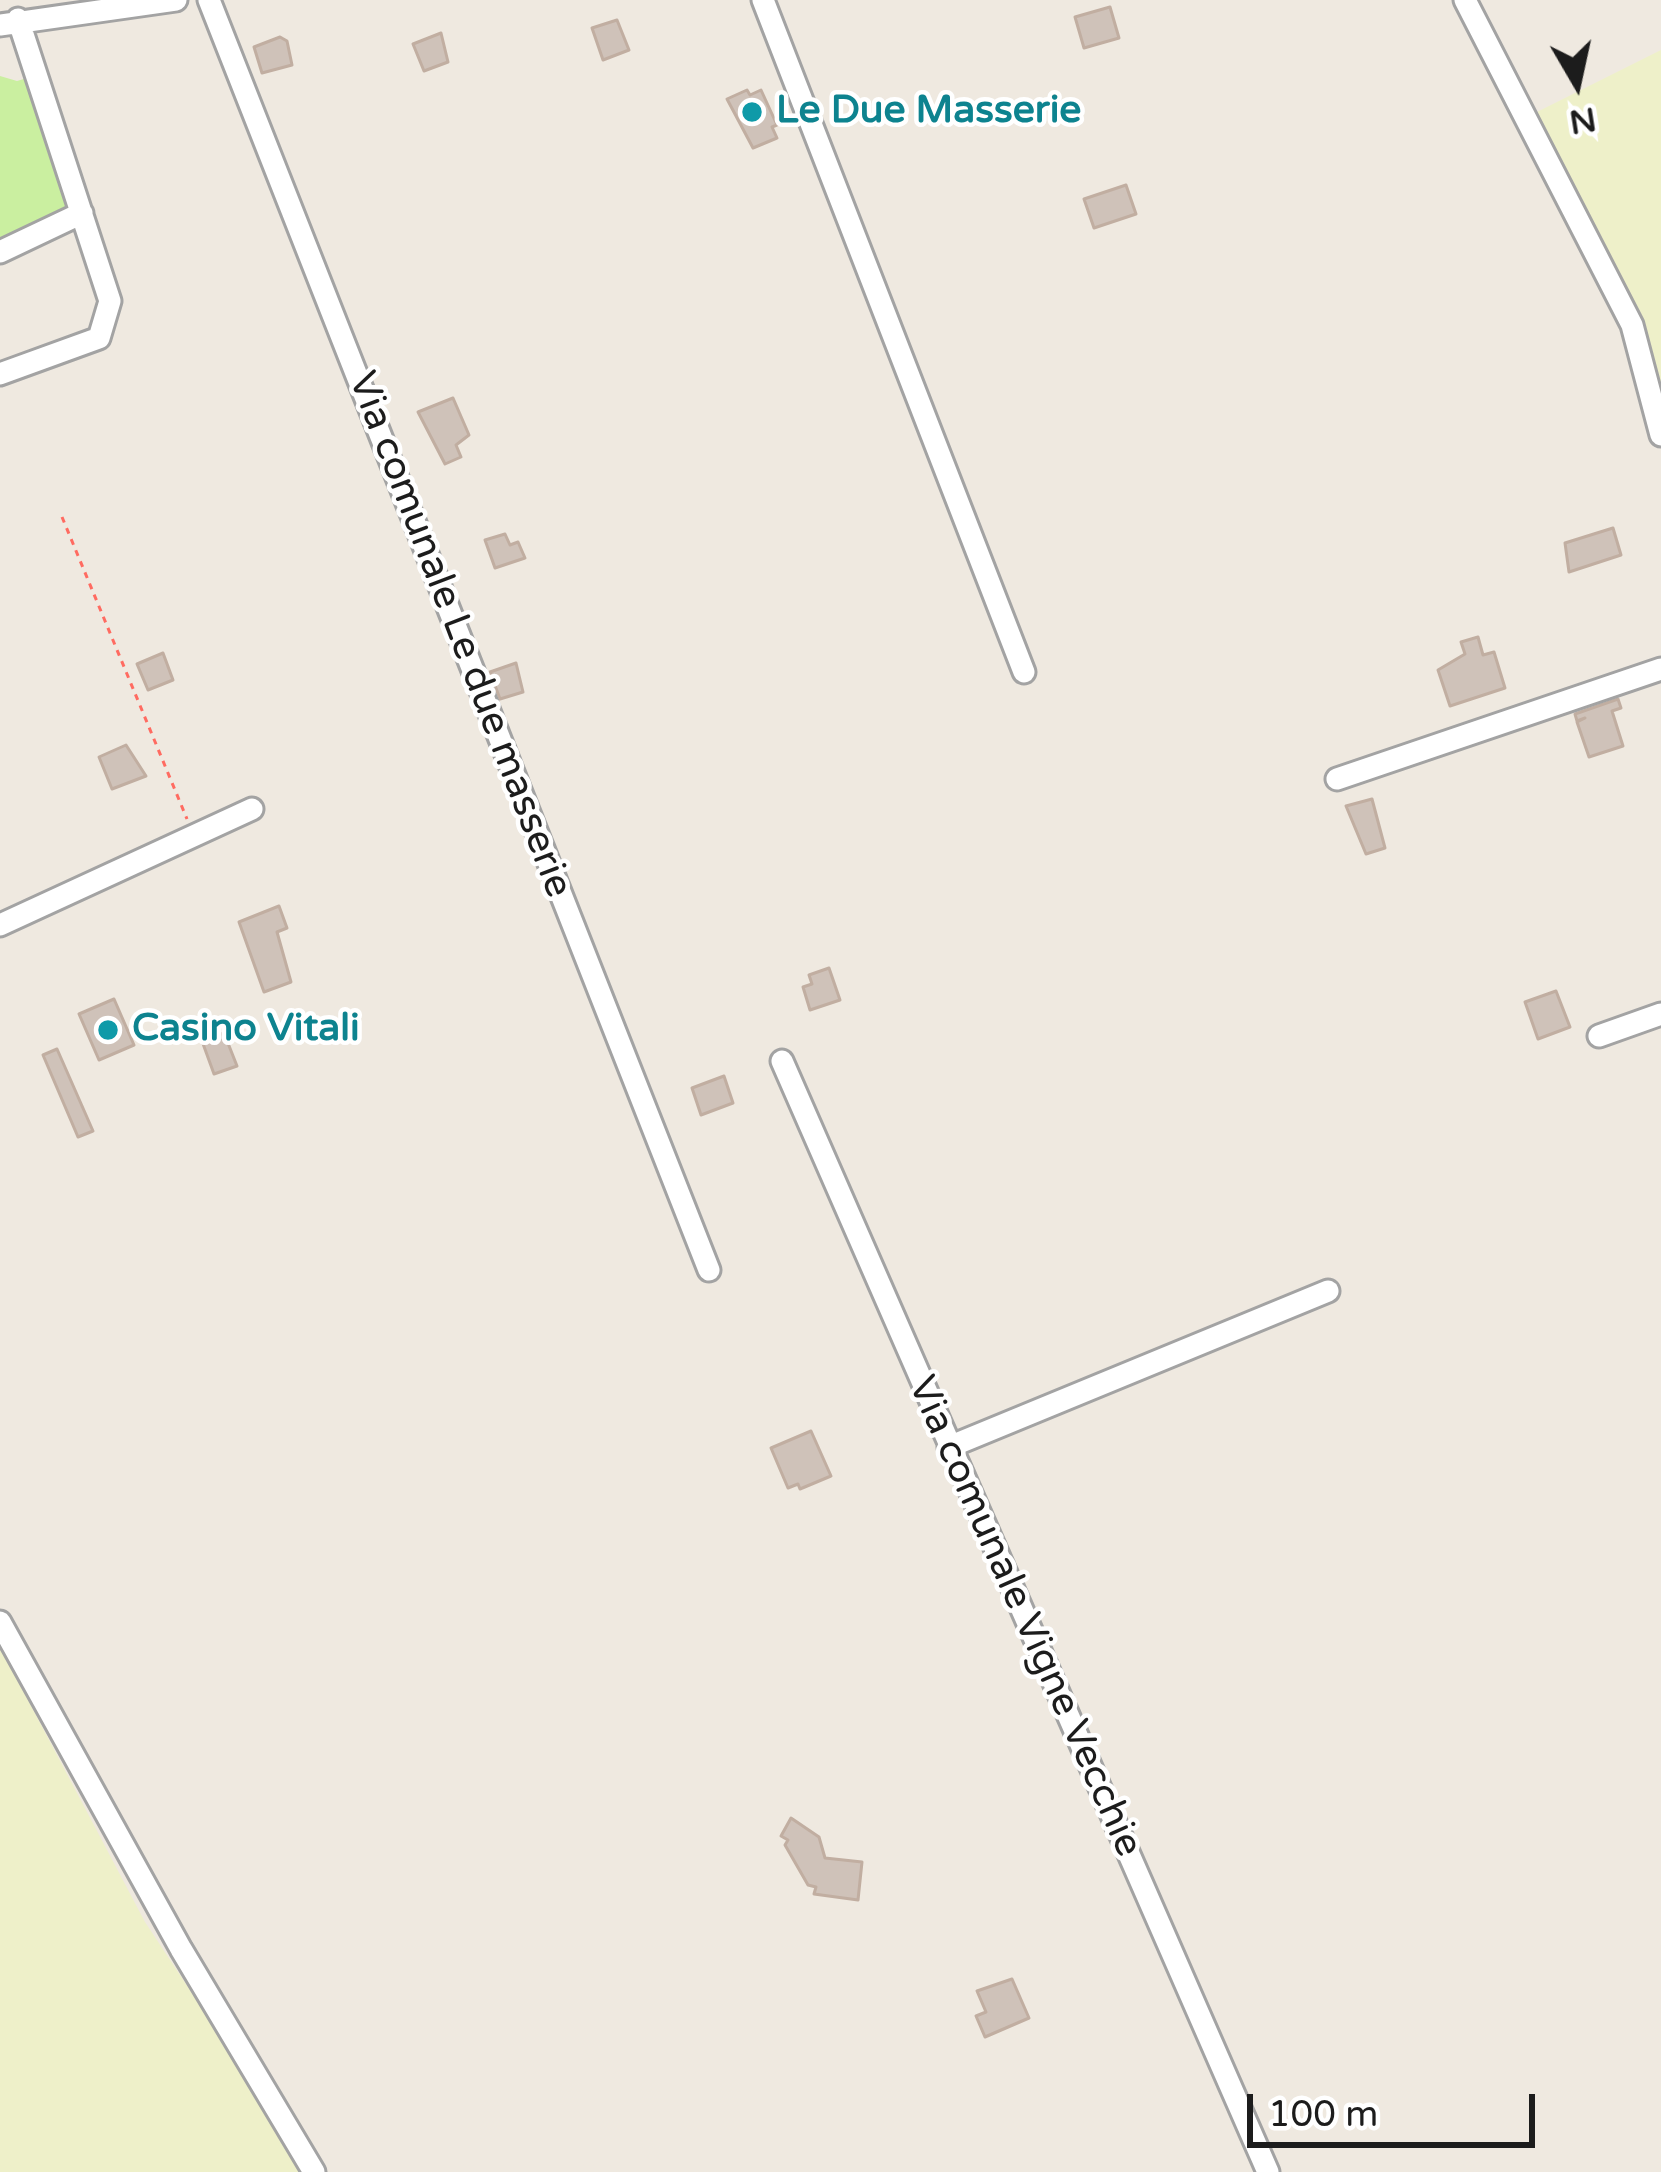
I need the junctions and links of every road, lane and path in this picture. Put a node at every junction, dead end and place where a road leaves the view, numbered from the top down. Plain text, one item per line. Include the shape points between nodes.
1 (176, 0) edge
2 (209, 0) edge
3 (763, 0) edge
4 (1466, 0) edge
5 (9, 22) edge
6 (82, 213) junction
7 (0, 252) edge
8 (0, 374) edge
9 (1661, 435) edge
10 (62, 517) dead end
11 (1661, 669) edge
12 (1024, 672) dead end
13 (1337, 779) dead end
14 (252, 809) dead end
15 (195, 837) junction
16 (0, 925) edge
17 (1661, 1014) edge
18 (1599, 1036) dead end
19 (782, 1060) dead end
20 (709, 1270) dead end
21 (1328, 1291) dead end
22 (949, 1447) junction
23 (0, 1622) edge
24 (314, 2172) edge
25 (1268, 2172) edge

1 - 5 street
2 - 20 street, Via comunale Le due masserie
3 - 12 street
4 - 9 street via 1632,325
5 - 6 street
6 - 7 street
6 - 8 street via 110,301 99,338
10 - 15 path
11 - 13 street
14 - 15 street
15 - 16 street
17 - 18 street
19 - 22 street, Via comunale Vigne Vecchie
21 - 22 street
22 - 25 street, Via comunale Vigne Vecchie
23 - 24 street

